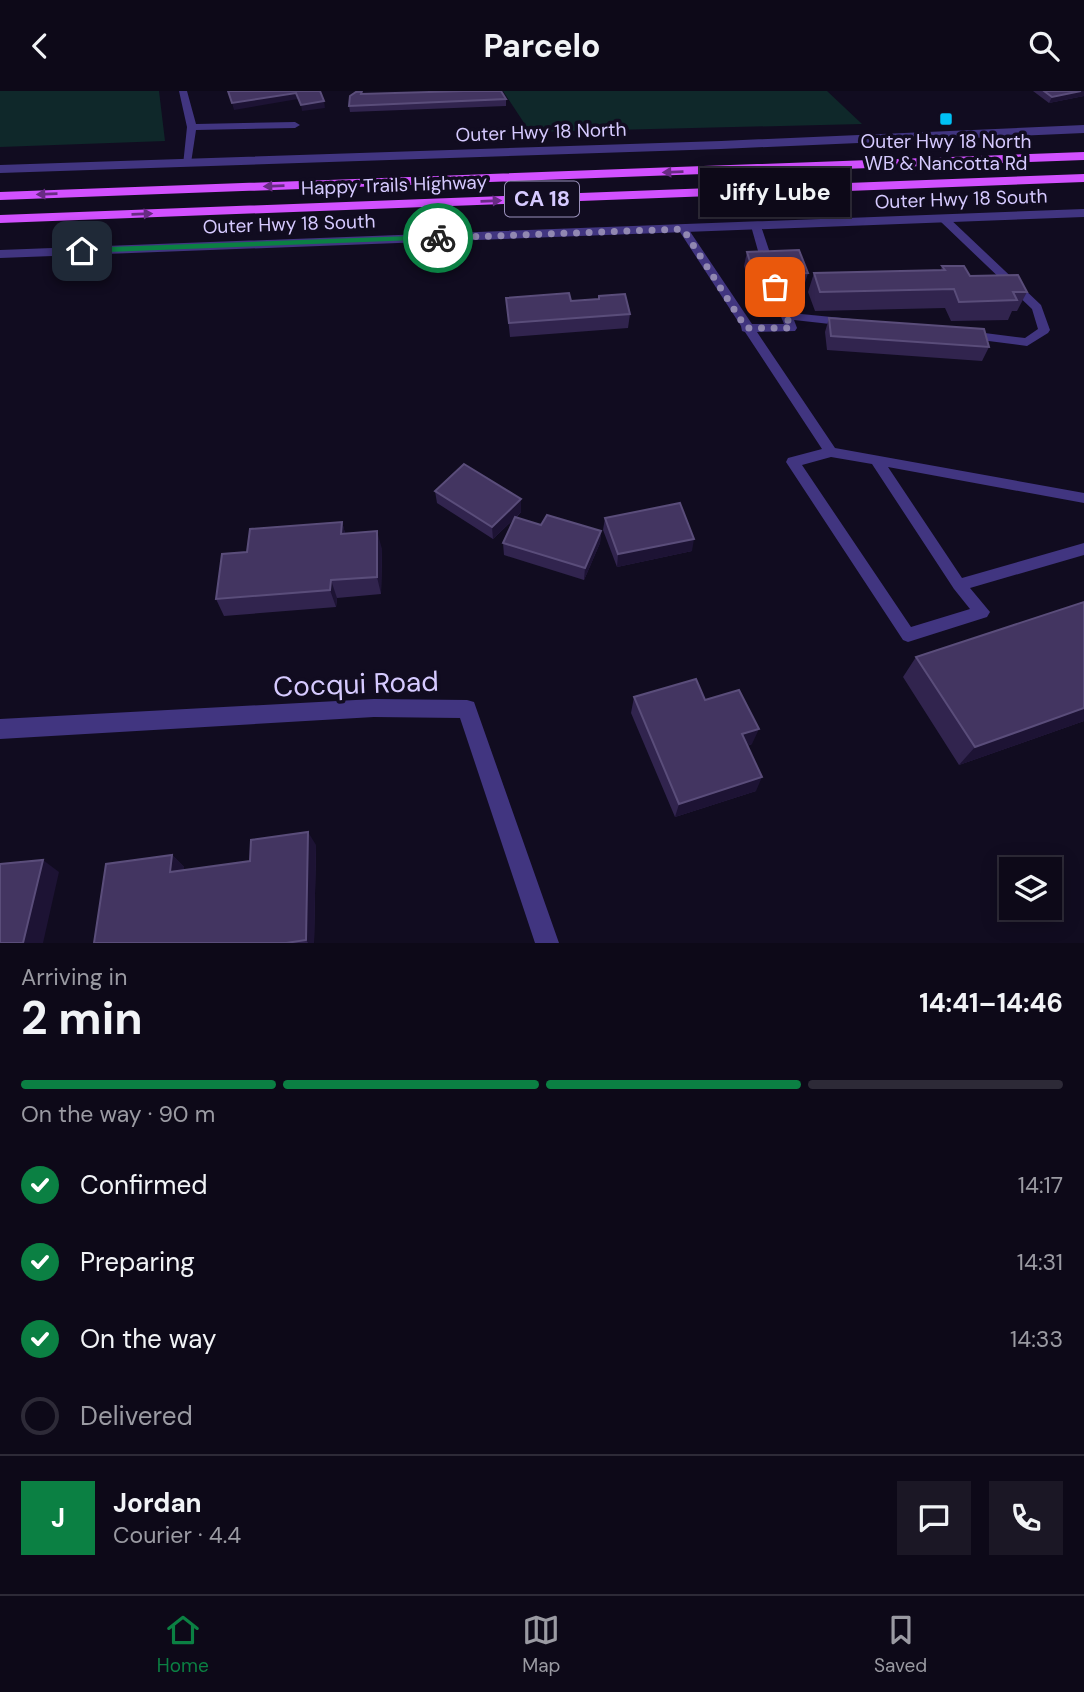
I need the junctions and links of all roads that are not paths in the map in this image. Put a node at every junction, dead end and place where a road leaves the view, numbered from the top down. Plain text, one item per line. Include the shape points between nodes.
1 (184, 91) edge
2 (295, 125) dead end
3 (192, 127) junction
4 (1084, 129) edge
5 (1084, 156) edge
6 (186, 163) junction
7 (0, 169) edge
8 (1084, 178) edge
9 (0, 196) edge
10 (1084, 213) edge
11 (0, 219) edge
12 (944, 219) junction
13 (756, 226) junction
14 (683, 229) junction
15 (0, 254) edge
16 (768, 265) edge
17 (775, 287) edge
18 (787, 316) junction
19 (865, 324) edge
20 (746, 328) junction
21 (958, 334) edge
22 (831, 452) junction
23 (876, 460) junction
24 (1084, 498) edge
25 (1084, 549) edge
26 (960, 585) junction
27 (0, 729) edge
28 (547, 943) edge

1 - 3 lane
2 - 3 lane
3 - 6 lane
4 - 6 street, Outer Hwy 18 North
5 -> 9 main road, Happy Trails Highway / CA 18
6 - 7 street, Outer Hwy 18 North
11 -> 8 main road, Happy Trails Highway / CA 18
10 - 12 street, Outer Hwy 18 South
12 - 13 street, Outer Hwy 18 South
12 - 21 lane via 1037,309 1044,330 1027,342
13 - 14 street, Outer Hwy 18 South
13 - 16 lane
14 - 15 street, Outer Hwy 18 South
14 - 20 lane
17 - 18 lane
18 - 19 lane
18 - 20 lane via 791,328
20 - 22 lane
22 - 23 lane
22 - 26 lane via 793,462 908,635 982,612
23 - 24 lane
23 - 26 lane
25 - 26 lane
27 - 28 street, Cocqui Road via 374,708 467,709

